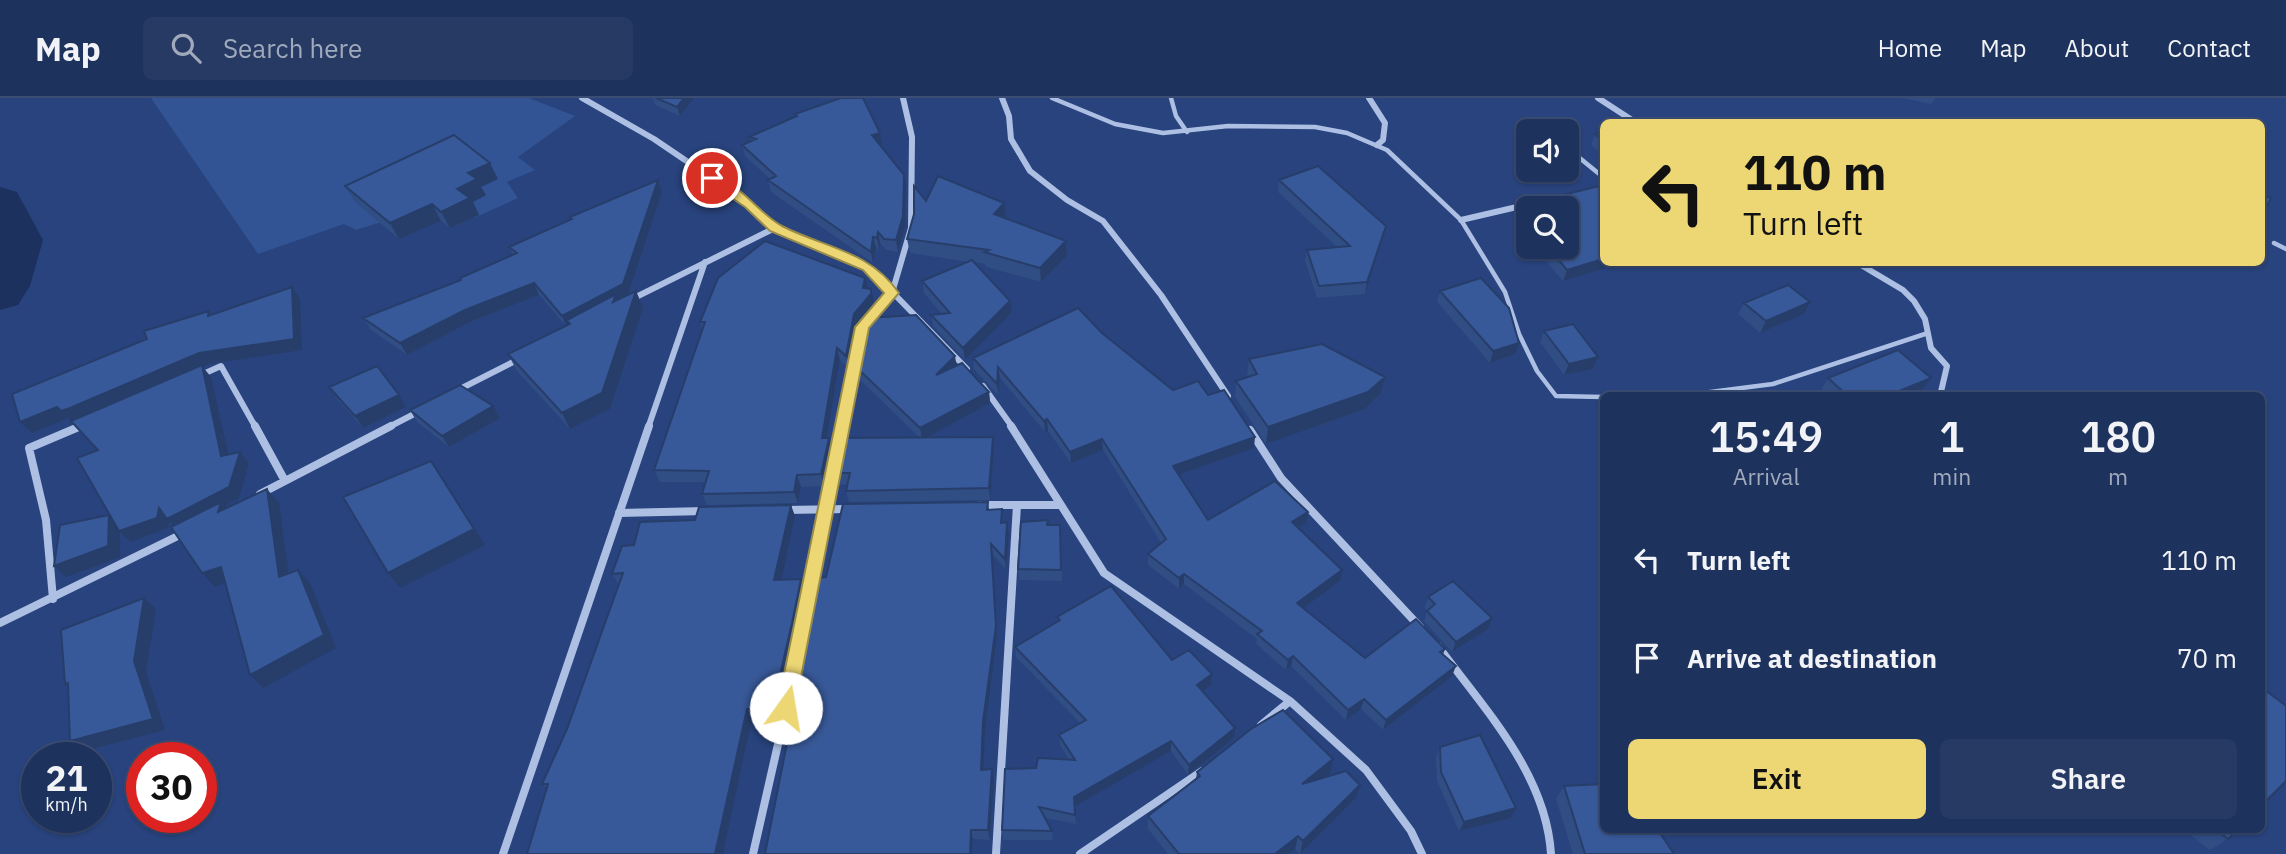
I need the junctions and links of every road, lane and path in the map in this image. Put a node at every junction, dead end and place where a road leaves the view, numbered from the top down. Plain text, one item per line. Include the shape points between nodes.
1 (582, 98) edge
2 (903, 98) edge
3 (1002, 98) edge
4 (1052, 98) edge
5 (1171, 98) edge
6 (1369, 98) edge
7 (1598, 98) edge
8 (1630, 119) edge
9 (1187, 132) junction
10 (1377, 145) junction
11 (1579, 158) edge
12 (1600, 175) edge
13 (1516, 208) edge
14 (1461, 220) junction
15 (775, 228) junction
16 (2274, 243) dead end
17 (2286, 249) edge
18 (705, 261) junction
19 (1862, 266) edge
20 (892, 293) junction
21 (618, 306) edge
22 (1928, 333) junction
23 (532, 352) edge
24 (196, 377) edge
25 (1710, 392) edge
26 (1941, 392) edge
27 (446, 397) edge
28 (1600, 397) edge
29 (1231, 400) edge
30 (433, 404) edge
31 (93, 421) edge
32 (1245, 422) edge
33 (285, 481) junction
34 (248, 500) edge
35 (1017, 505) junction
36 (1060, 505) junction
37 (977, 506) edge
38 (828, 509) junction
39 (855, 509) edge
40 (772, 510) edge
41 (716, 511) edge
42 (619, 513) junction
43 (187, 531) edge
44 (53, 599) junction
45 (0, 623) edge
46 (803, 635) edge
47 (797, 660) edge
48 (1290, 701) junction
49 (1250, 733) edge
50 (1210, 765) edge
51 (503, 854) edge
52 (753, 854) edge
53 (996, 854) edge
54 (1080, 854) edge
55 (1423, 854) edge
56 (1551, 854) edge

1 - 15 street via 654,139 750,204
2 - 20 street via 912,137 911,228
3 - 29 street via 1012,139 1030,171 1103,222 1161,295
4 - 9 lane via 1115,124 1163,133
5 - 9 lane
6 - 10 street via 1385,123 1383,140
7 - 8 street
9 - 10 lane via 1228,126 1315,127
10 - 14 lane via 1404,164
11 - 12 lane
13 - 14 street
14 - 28 lane via 1506,292 1519,334 1548,388 1556,396
15 - 18 street
15 - 20 street via 868,267
16 - 17 lane
18 - 21 street
18 - 42 street
19 - 22 street via 1909,295 1925,319
20 - 36 street via 993,397
20 - 38 street via 862,327
22 - 25 lane via 1773,384
22 - 26 street via 1931,348 1947,366
23 - 27 street
24 - 33 street via 221,366
30 - 33 street
31 - 44 street via 29,448 47,520
32 - 56 street via 1281,478 1447,656 1525,765 1549,824
33 - 34 street
35 - 36 street
35 - 37 street
35 - 53 street
36 - 48 street via 1104,573
38 - 39 street
38 - 40 street
38 - 46 street
41 - 42 street
42 - 51 street
43 - 44 street
44 - 45 street
47 - 52 street
48 - 49 street
48 - 55 street via 1366,770 1412,831
50 - 54 street

